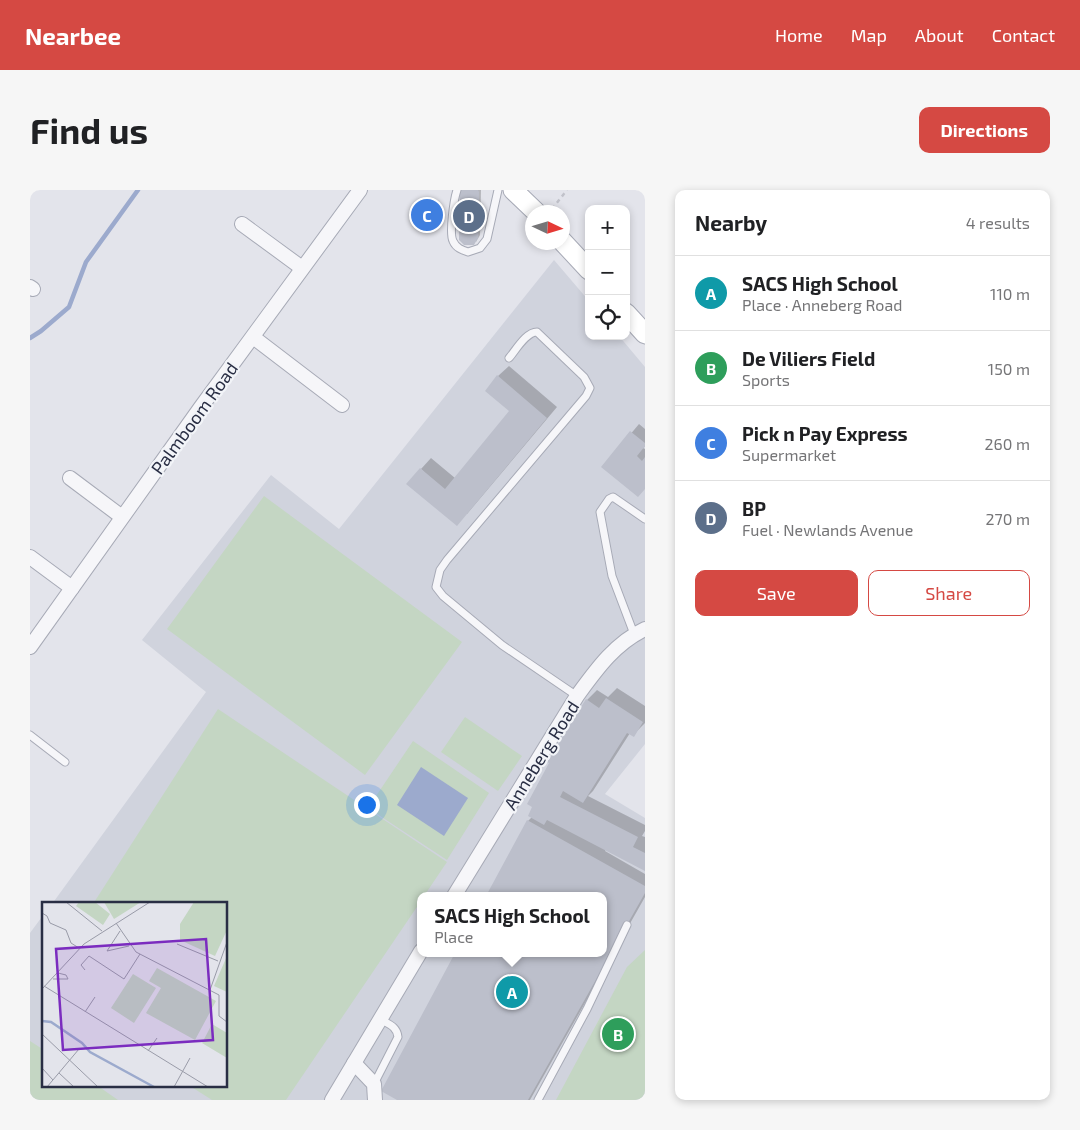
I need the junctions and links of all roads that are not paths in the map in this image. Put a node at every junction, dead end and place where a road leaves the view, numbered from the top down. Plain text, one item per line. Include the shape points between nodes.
1 (360, 190) edge
2 (457, 190) edge
3 (498, 190) edge
4 (512, 190) edge
5 (528, 205) edge
6 (242, 224) dead end
7 (570, 250) edge
8 (585, 266) edge
9 (302, 268) junction
10 (630, 317) edge
11 (644, 332) edge
12 (253, 337) junction
13 (509, 358) dead end
14 (342, 405) dead end
15 (70, 478) dead end
16 (122, 517) junction
17 (645, 520) edge
18 (30, 557) edge
19 (72, 588) junction
20 (640, 631) edge
21 (30, 647) edge
22 (577, 696) junction
23 (30, 735) edge
24 (65, 762) dead end
25 (456, 892) edge
26 (627, 925) dead end
27 (417, 957) edge
28 (379, 1019) junction
29 (354, 1063) junction
30 (374, 1084) junction
31 (332, 1100) edge
32 (375, 1100) edge
33 (538, 1100) edge

1 - 9 street, Palmboom Road
2 - 3 lane via 452,240 468,252 480,248 486,238
4 - 5 main road
6 - 9 street
7 - 8 main road
9 - 12 street, Palmboom Road
10 - 11 main road
12 - 14 street
12 - 16 street, Palmboom Road
13 - 22 lane via 528,336 537,332 584,377 590,388 447,560 440,570 436,587 502,645
15 - 16 street
16 - 19 street, Palmboom Road
17 - 20 lane via 614,497 600,512 612,576
18 - 19 street
19 - 21 street, Palmboom Road
20 - 22 street, Anneberg Road via 610,654
22 - 25 street, Anneberg Road
23 - 24 lane
26 - 33 lane
27 - 28 street
28 - 29 street
28 - 30 lane via 394,1027 398,1037
29 - 30 street
29 - 31 street
30 - 32 street

